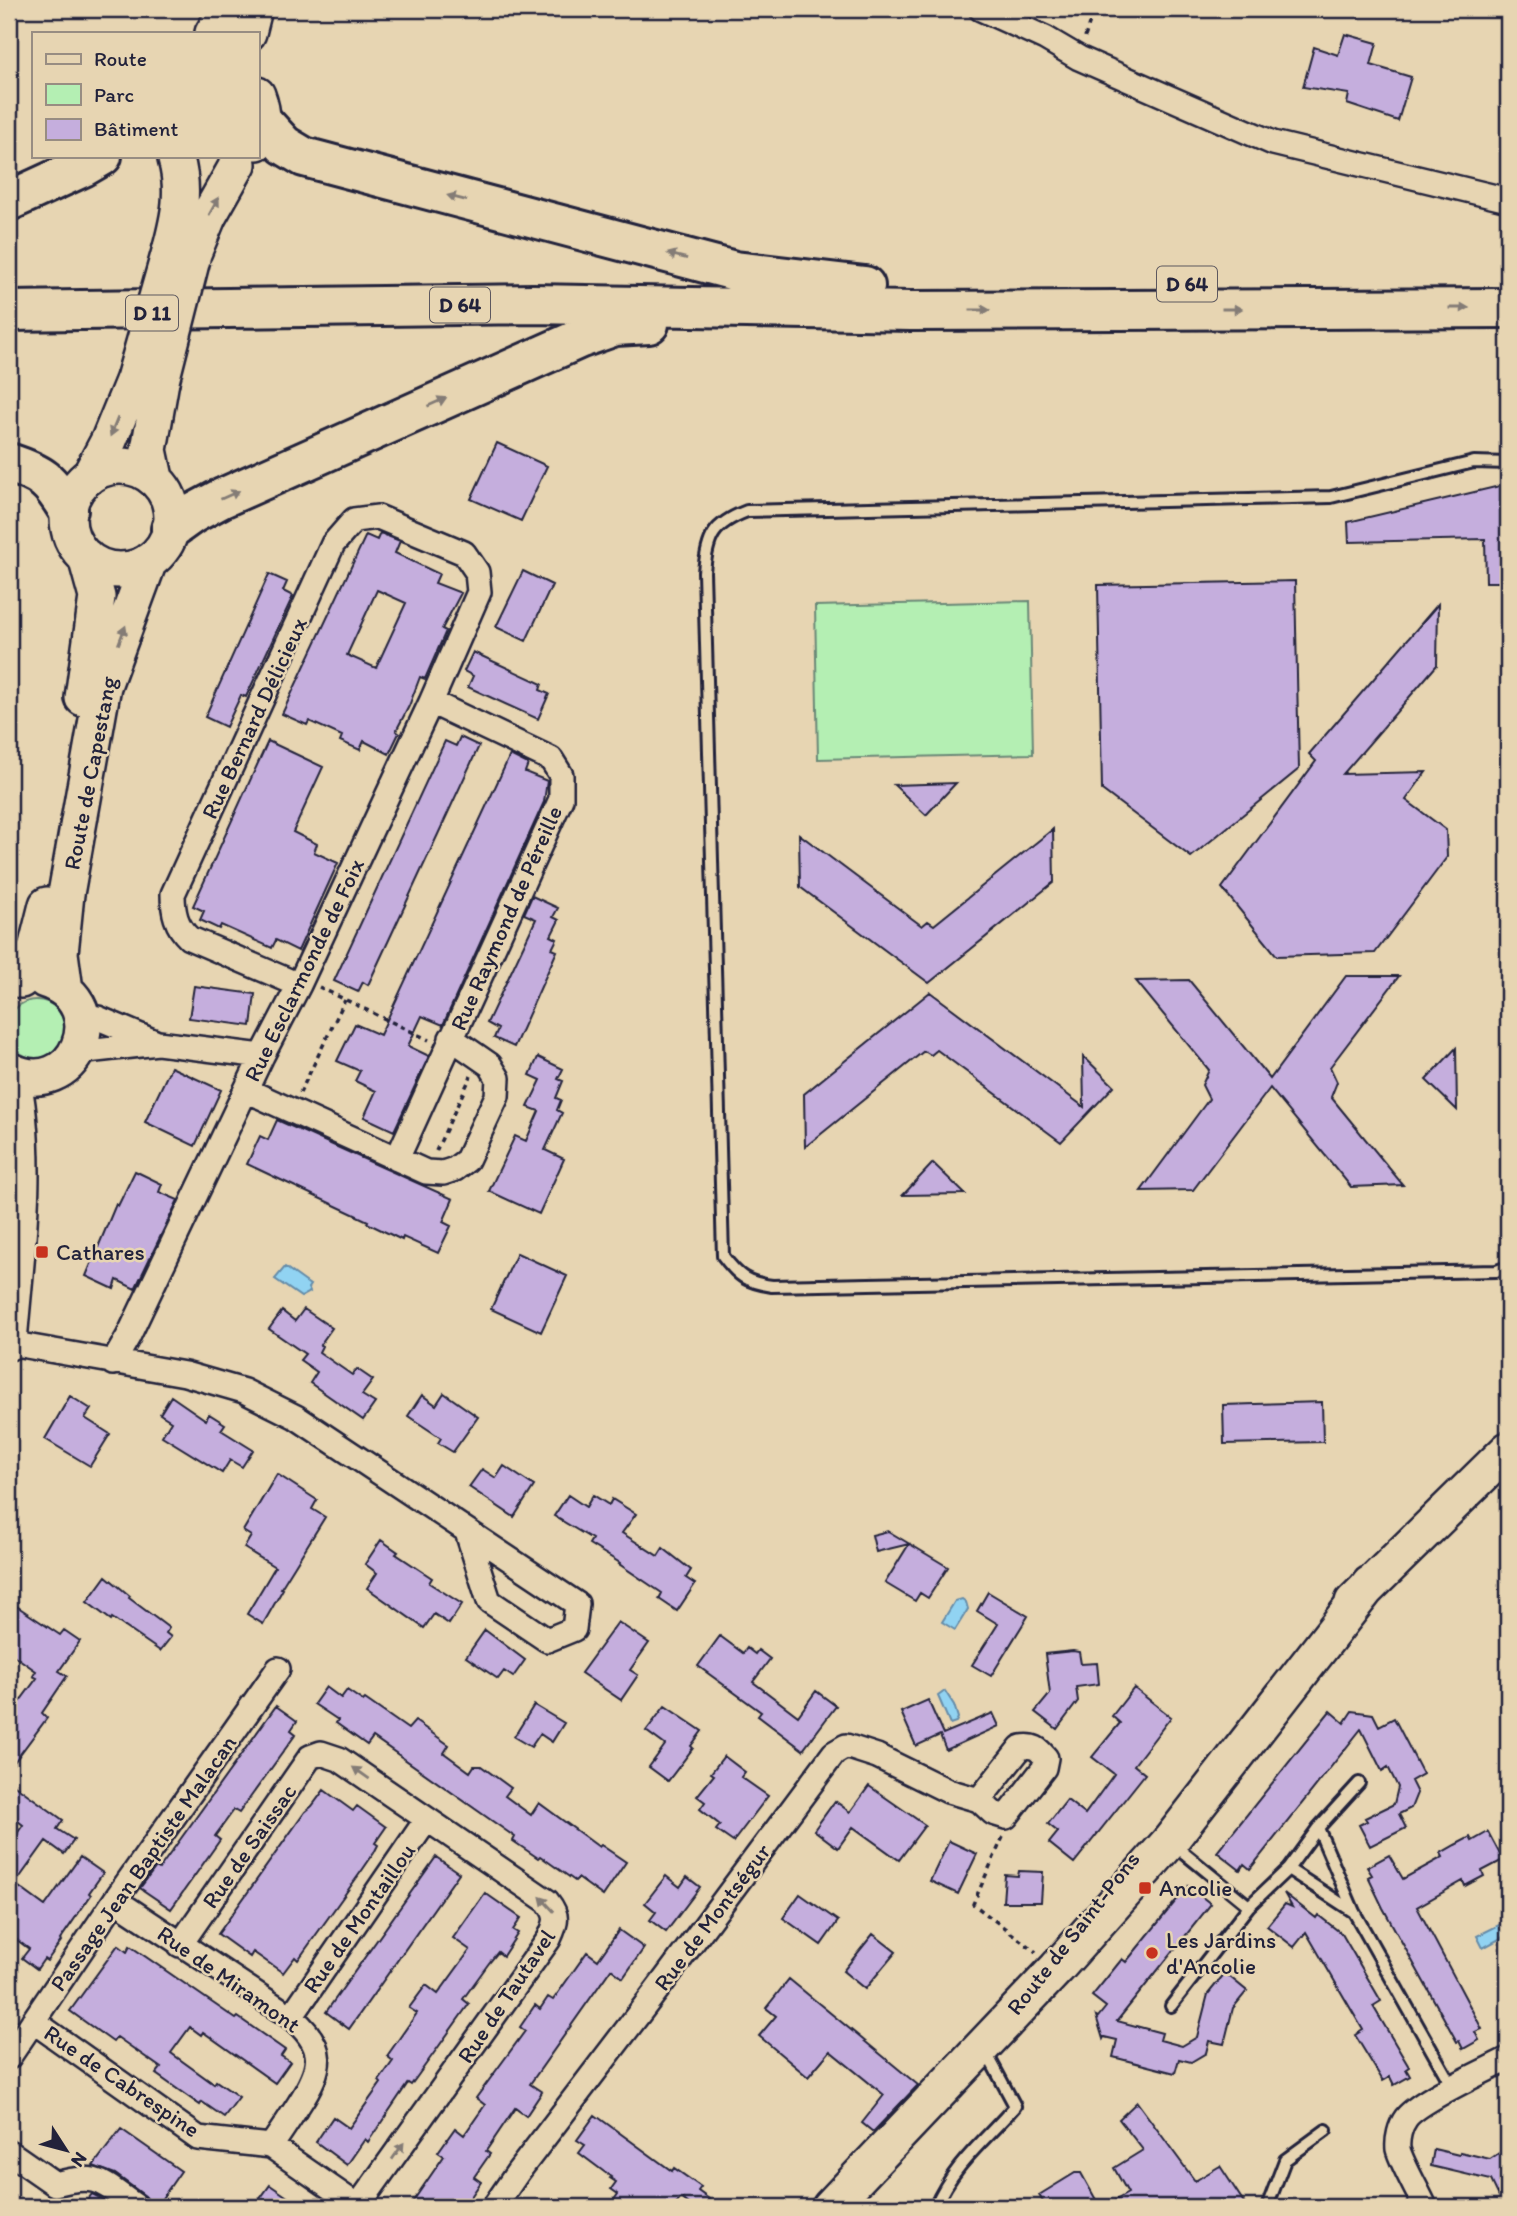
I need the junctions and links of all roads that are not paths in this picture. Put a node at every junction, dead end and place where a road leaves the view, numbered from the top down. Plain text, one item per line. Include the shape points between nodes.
1 (228, 9) edge
2 (254, 9) edge
3 (981, 9) edge
4 (214, 32) edge
5 (248, 32) edge
6 (259, 138) edge
7 (99, 158) edge
8 (174, 158) edge
9 (234, 158) edge
10 (241, 158) edge
11 (1508, 200) edge
12 (9, 201) edge
13 (182, 250) junction
14 (1508, 283) edge
15 (865, 286) junction
16 (9, 295) edge
17 (1508, 308) edge
18 (9, 311) edge
19 (911, 311) junction
20 (147, 380) junction
21 (9, 463) edge
22 (1508, 463) edge
23 (91, 474) junction
24 (155, 478) junction
25 (68, 510) junction
26 (171, 529) junction
27 (86, 557) junction
28 (149, 561) junction
29 (477, 572) joint
30 (431, 702) junction
31 (15, 984) edge
32 (299, 985) junction
33 (74, 1002) junction
34 (158, 1043) junction
35 (449, 1043) junction
36 (262, 1056) junction
37 (71, 1060) junction
38 (10, 1071) edge
39 (246, 1090) junction
40 (397, 1159) junction
41 (22, 1171) junction
42 (1508, 1267) edge
43 (9, 1342) edge
44 (113, 1363) junction
45 (1508, 1450) edge
46 (467, 1532) junction
47 (1370, 1584) junction
48 (278, 1669) dead end
49 (321, 1753) joint
50 (1359, 1783) dead end
51 (979, 1800) junction
52 (428, 1819) junction
53 (1318, 1828) junction
54 (1169, 1830) junction
55 (1288, 1869) junction
56 (115, 1900) junction
57 (1250, 1906) junction
58 (1354, 1912) junction
59 (180, 1945) junction
60 (1171, 2006) dead end
61 (291, 2017) junction
62 (33, 2021) junction
63 (989, 2039) junction
64 (9, 2057) edge
65 (1508, 2059) edge
66 (1452, 2088) junction
67 (1325, 2130) dead end
68 (271, 2146) junction
69 (9, 2151) edge
70 (136, 2207) edge
71 (359, 2207) edge
72 (494, 2207) edge
73 (830, 2207) edge
74 (935, 2207) edge
75 (1267, 2207) edge
76 (1425, 2207) edge

1 - 4 main road
2 - 5 main road
3 - 11 street via 1079,58 1273,143
15 -> 6 highway via 735,271 304,157
7 - 12 highway
8 - 9 main road via 207,172 223,170
8 - 13 main road, D 11 via 181,178
13 -> 10 main road, D 11 via 208,217
13 - 20 main road, D 11, bridge
14 - 15 highway, D 64
15 - 16 highway, D 64
19 -> 17 highway, D 64
18 - 19 highway, D 64 via 533,304
26 -> 19 highway via 220,499 615,326
20 -> 23 main road, D 11
20 - 24 main road, D 11 via 149,450
21 - 25 highway via 33,470 49,482
22 - 42 lane via 1474,462 1331,497 747,511 717,529 706,545 704,572 723,1256 738,1274 752,1283 772,1286 1496,1271
23 - 24 main road via 124,465
23 - 25 main road via 80,484
24 - 26 main road via 170,502
25 - 27 main road via 75,544
26 - 28 main road via 159,553
27 - 28 main road via 117,570
27 - 31 main road, Route de Capestang via 97,597 83,698 42,930
33 -> 28 main road, Route de Capestang via 60,953 66,894 103,686
29 - 30 street, Rue Esclarmonde de Foix via 480,592
29 - 32 street, Rue Bernard Délicieux via 464,553 378,517 354,520 334,544 173,894 173,911 180,930 189,938
30 - 32 street, Rue Esclarmonde de Foix
30 - 35 street, Rue Raymond de Péreille via 551,759 561,775 561,799
31 - 33 main road via 40,979 59,985
32 - 36 street, Rue Esclarmonde de Foix
33 - 34 street via 98,1018
33 - 37 main road, Route de Capestang via 84,1034
34 - 36 street
34 - 37 street
35 - 40 street, Rue Raymond de Péreille
35 - 40 street via 490,1065 498,1078 497,1096 467,1160 455,1170 426,1172
36 - 39 street, Rue Esclarmonde de Foix
37 - 38 main road via 48,1076
37 - 41 main road via 51,1087
38 - 41 main road via 18,1103
39 - 40 street
39 - 44 street, Rue Esclarmonde de Foix
41 - 43 main road
43 - 44 street
44 - 46 street via 185,1374 244,1391 296,1417
45 - 47 main road, Route de Saint-Pons
46 - 46 street via 489,1601 547,1640 573,1629 577,1604
47 - 54 main road, Route de Saint-Pons
47 - 63 main road, Route de Saint-Pons via 1280,1676
48 - 56 street, Passage Jean Baptiste Malacan
52 -> 49 street, Rue de Tautavel via 340,1759
49 - 59 street, Rue de Saissac via 310,1757
50 - 53 lane
51 - 51 street, Rue de Montségur via 1021,1747 1031,1745 1046,1758 1044,1769 1006,1817 993,1814
51 - 72 street, Rue de Montségur via 948,1791 877,1756 846,1746 834,1753
52 - 61 street, Rue de Montaillou
71 -> 52 street, Rue de Tautavel via 556,1926 555,1911 547,1900
53 - 55 lane
53 - 58 lane
54 - 57 lane
54 - 63 main road, Route de Saint-Pons via 1058,1968
55 - 57 lane
55 - 58 lane
56 - 59 street, Rue de Miramont
56 - 62 street, Passage Jean Baptiste Malacan
57 - 60 lane
58 - 66 lane
59 - 61 street, Rue de Miramont
61 - 68 street, Rue de Miramont via 317,2050 315,2078
62 - 64 street, Passage Jean Baptiste Malacan
62 - 68 street, Rue de Cabrespine via 198,2138
63 - 73 main road
63 - 74 lane via 1015,2106 961,2162
65 - 66 street
66 - 76 street via 1413,2111 1399,2130 1398,2148
67 - 75 lane via 1286,2160
68 - 71 street, Rue de Cabrespine
69 - 70 street via 55,2184 97,2179

